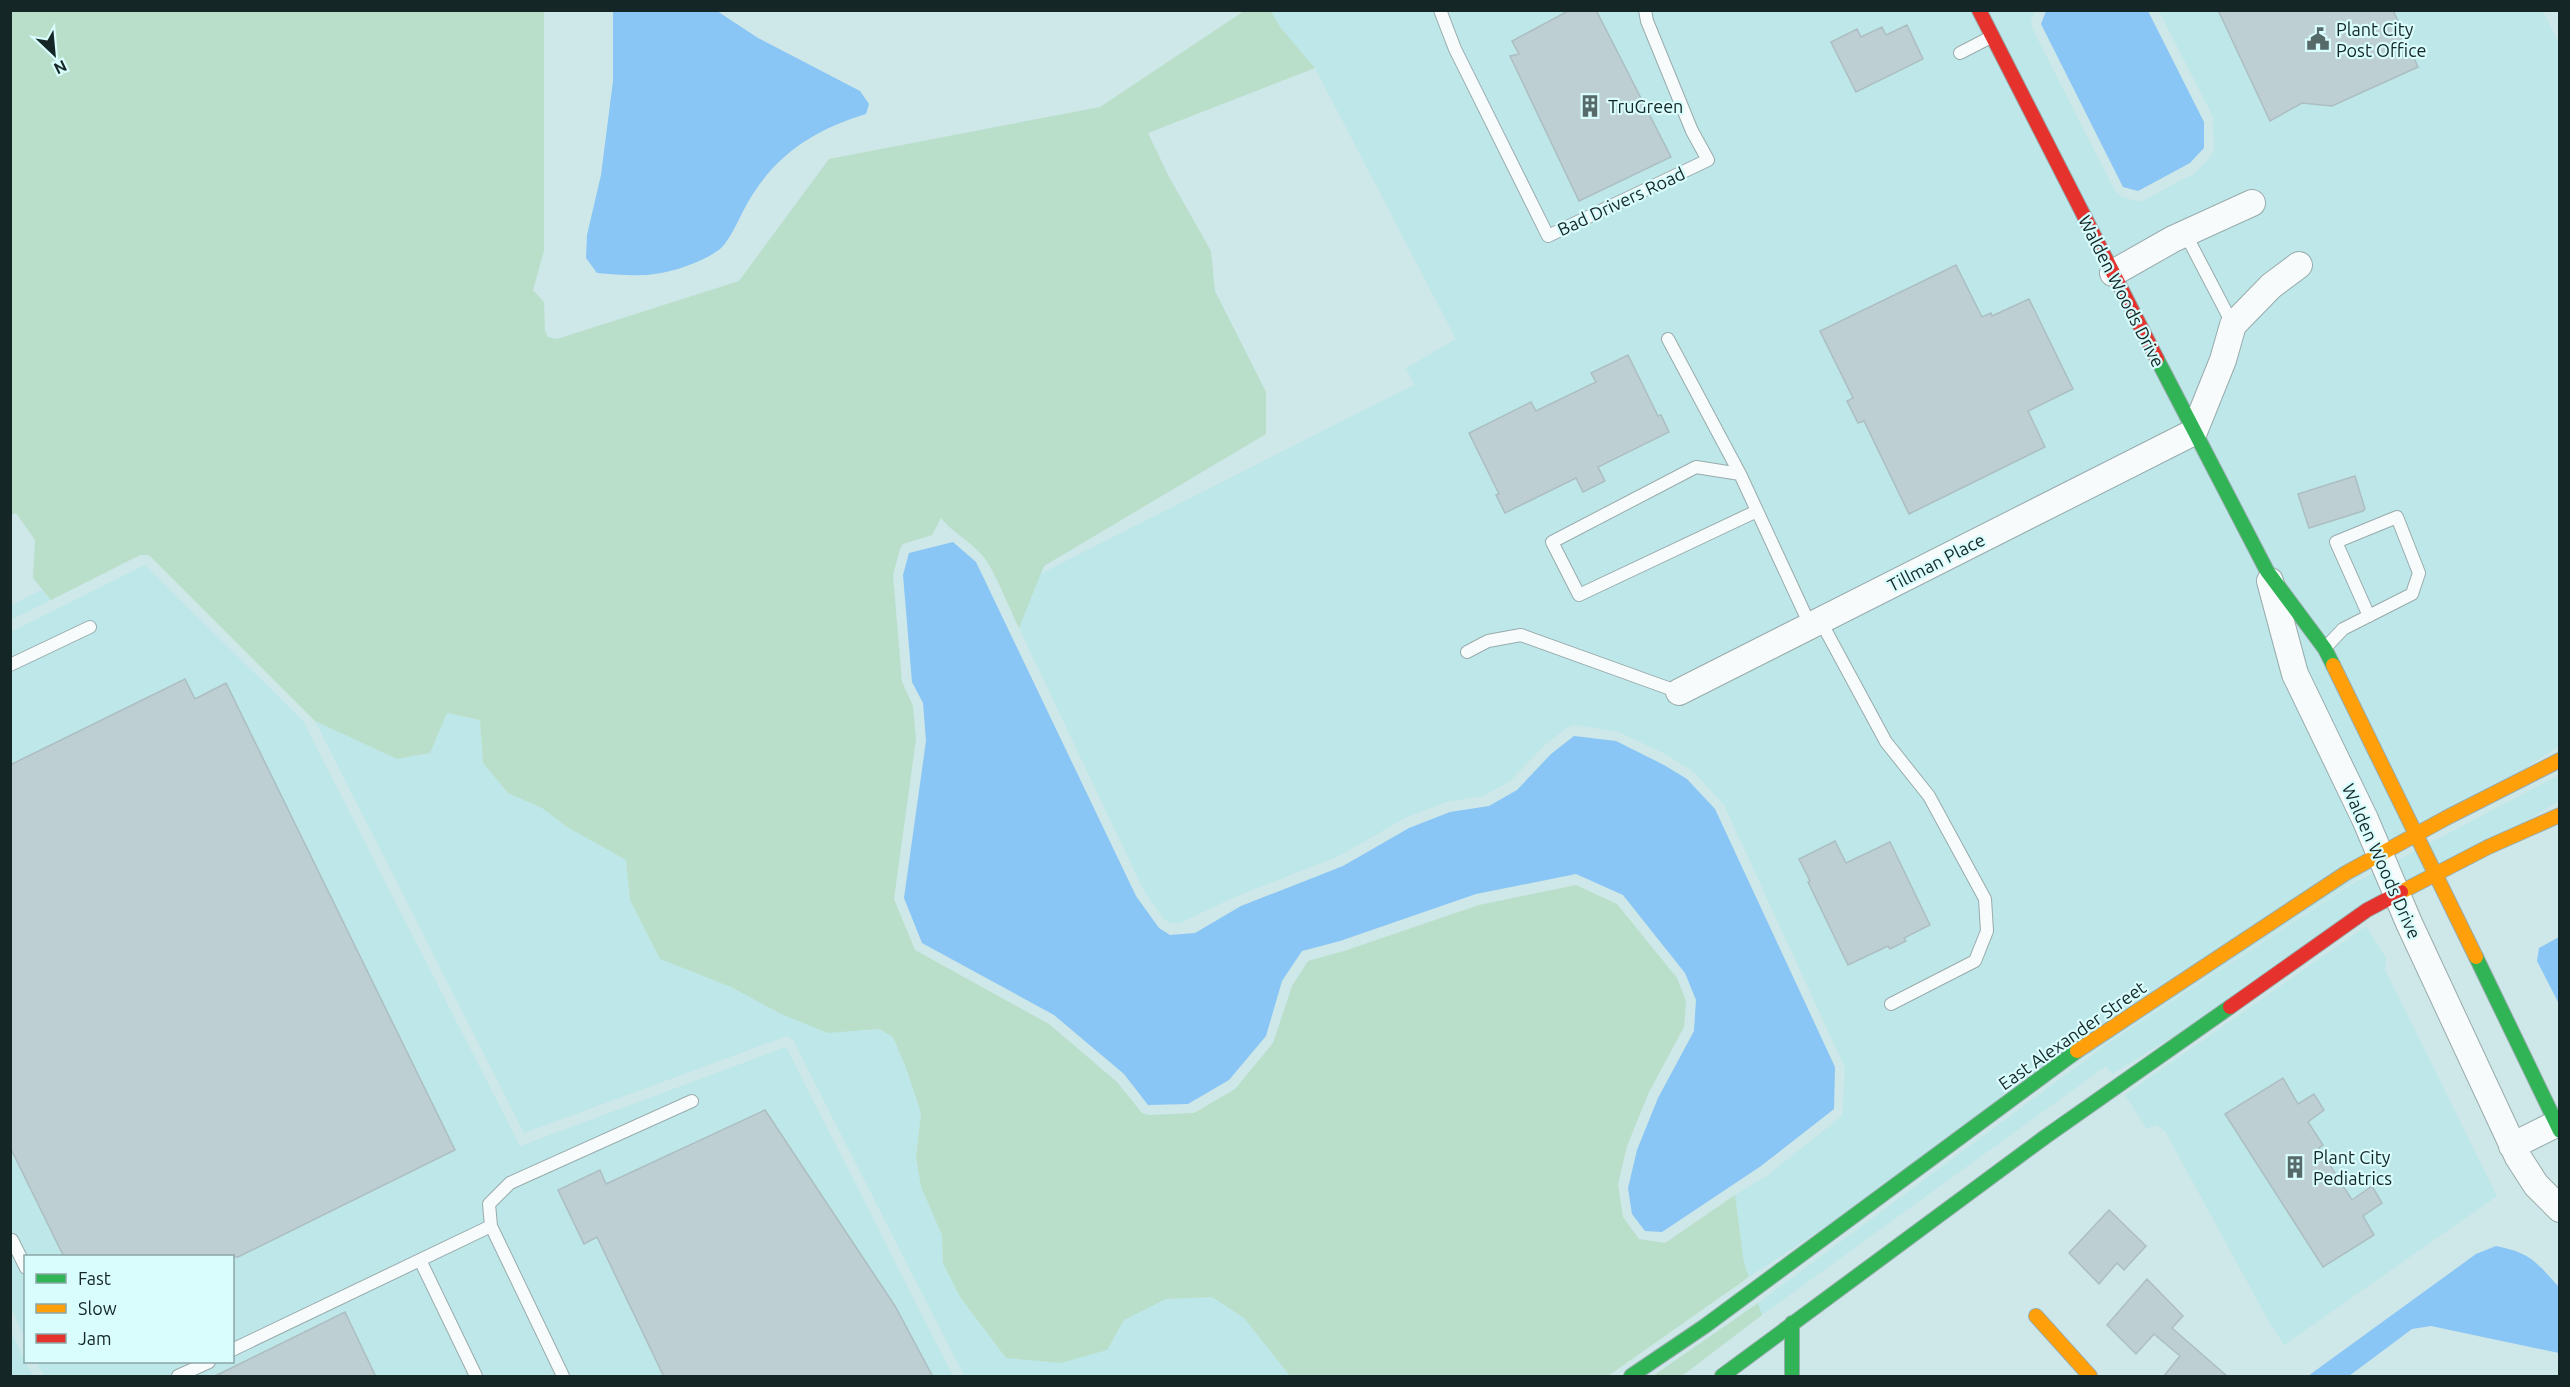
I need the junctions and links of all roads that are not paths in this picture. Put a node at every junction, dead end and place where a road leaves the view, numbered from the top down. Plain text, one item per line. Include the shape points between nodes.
1 (1440, 10) edge
2 (1645, 10) edge
3 (1979, 10) edge
4 (1992, 37) junction
5 (1960, 53) dead end
6 (2252, 203) dead end
7 (2185, 233) junction
8 (2299, 265) dead end
9 (2112, 273) junction
10 (2233, 325) junction
11 (1668, 339) dead end
12 (2194, 432) junction
13 (1740, 474) junction
14 (1757, 511) junction
15 (2267, 571) junction
16 (2369, 616) junction
17 (1815, 622) junction
18 (90, 627) dead end
19 (2325, 649) junction
20 (1467, 652) dead end
21 (10, 665) edge
22 (1679, 692) joint
23 (2559, 760) edge
24 (2559, 815) edge
25 (2417, 834) junction
26 (2380, 855) junction
27 (2436, 873) junction
28 (2397, 895) junction
29 (1891, 1004) dead end
30 (692, 1101) dead end
31 (2558, 1128) edge
32 (2512, 1146) junction
33 (2559, 1209) edge
34 (491, 1226) junction
35 (11, 1239) edge
36 (420, 1260) junction
37 (24, 1264) edge
38 (2036, 1316) dead end
39 (1792, 1323) junction
40 (234, 1349) edge
41 (207, 1363) edge
42 (178, 1377) edge
43 (476, 1377) edge
44 (563, 1377) edge
45 (1630, 1377) edge
46 (1722, 1377) edge
47 (1792, 1377) edge
48 (2090, 1377) edge

1 - 2 lane, Bad Drivers Road via 1455,49 1548,236 1708,160
3 - 4 main road, Walden Woods Drive
4 - 5 lane
4 - 9 main road, Walden Woods Drive
6 - 7 street
7 - 9 street
7 - 10 lane
8 - 10 street via 2271,286
9 - 12 main road, Walden Woods Drive
10 - 12 street
11 - 13 lane
12 - 15 main road, Walden Woods Drive
12 - 17 street, Tillman Place
13 - 14 lane
13 - 14 lane via 1696,467 1552,542 1579,595
14 - 17 lane
15 - 19 main road, Walden Woods Drive
15 - 26 street, Walden Woods Drive via 2295,674
16 - 16 lane via 2412,594 2419,573 2397,517 2336,542
16 - 19 lane via 2343,629
17 - 22 street, Tillman Place
17 - 29 lane via 1886,742 1929,796 1985,899 1987,931 1975,962
18 - 21 lane
19 - 25 main road, Walden Woods Drive
20 - 22 lane via 1488,641 1521,635
23 - 25 main road, East Alexander Street
24 - 27 main road
25 - 26 main road, East Alexander Street
25 - 27 main road, Walden Woods Drive
26 - 28 street, Walden Woods Drive
26 - 45 main road, East Alexander Street via 2346,873 2103,1032
27 - 28 main road
27 - 31 main road, Walden Woods Drive
28 - 32 street, Walden Woods Drive
28 - 39 main road via 2367,910 2278,971
30 - 34 lane via 510,1183 489,1204
31 - 32 street, Walden Woods Drive
32 - 33 street, Walden Woods Drive via 2536,1185
34 - 36 lane
34 - 44 lane
35 - 37 lane
36 - 40 lane
36 - 43 lane
38 - 48 main road
39 - 46 main road
39 - 47 main road
41 - 42 lane

